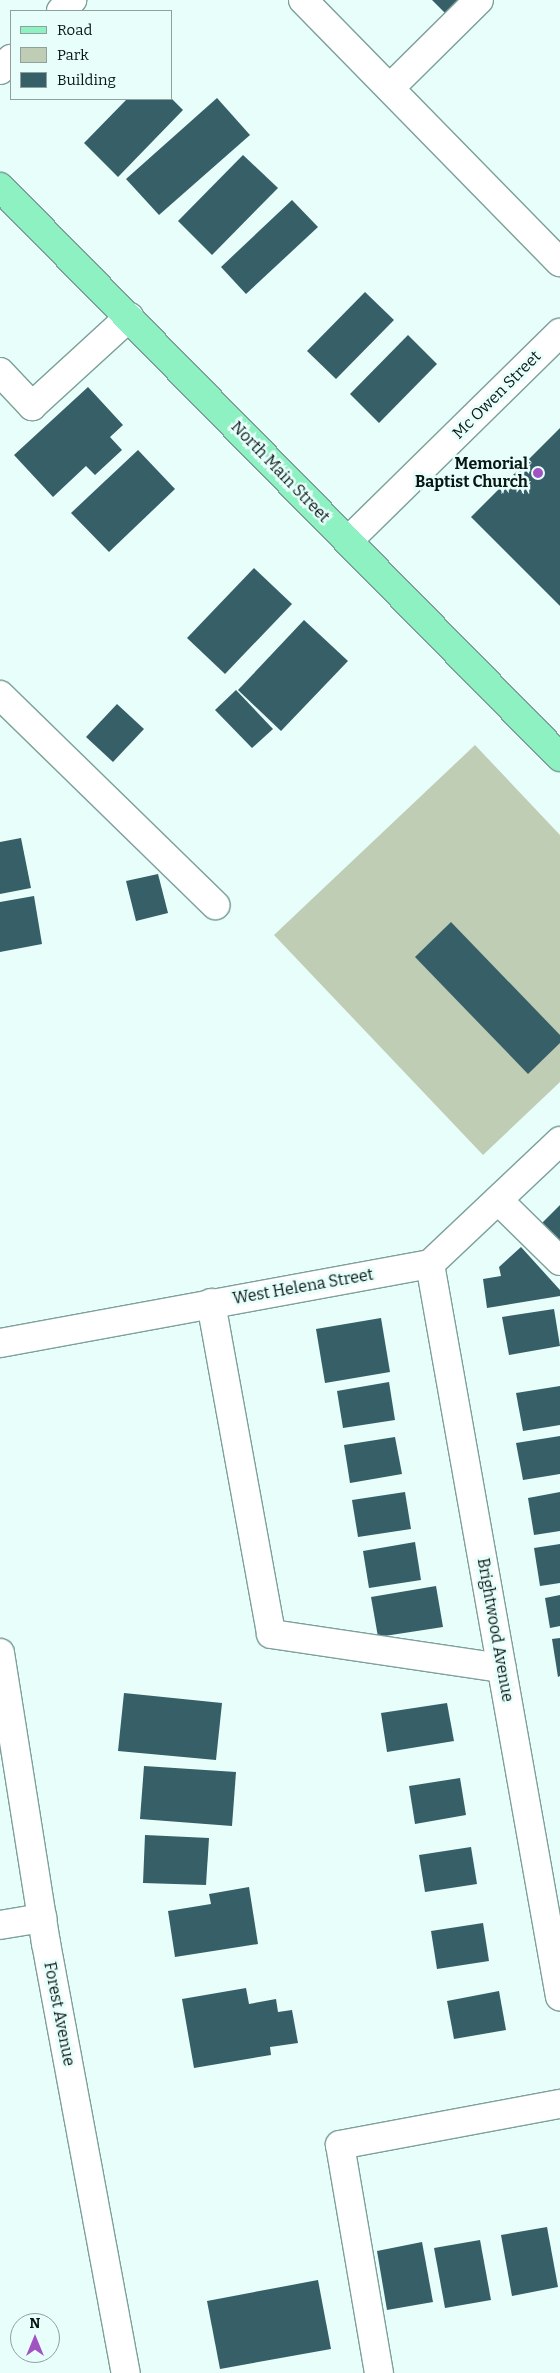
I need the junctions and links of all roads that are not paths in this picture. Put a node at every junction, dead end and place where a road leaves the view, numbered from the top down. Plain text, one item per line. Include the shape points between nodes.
1 (72, 0) edge
2 (303, 0) edge
3 (479, 0) edge
4 (62, 10) edge
5 (10, 61) edge
6 (0, 70) edge
7 (390, 88) junction
8 (0, 186) edge
9 (560, 262) edge
10 (129, 317) junction
11 (560, 333) edge
12 (0, 372) edge
13 (348, 542) junction
14 (0, 695) edge
15 (560, 757) edge
16 (215, 905) dead end
17 (560, 1141) edge
18 (498, 1200) junction
19 (560, 1262) edge
20 (430, 1264) junction
21 (212, 1304) junction
22 (0, 1343) edge
23 (0, 1653) edge
24 (502, 1668) junction
25 (42, 1918) junction
26 (0, 1925) edge
27 (560, 1997) edge
28 (560, 2104) edge
29 (126, 2373) edge
30 (378, 2373) edge

1 - 4 street
2 - 7 street
3 - 7 street
5 - 6 street
7 - 9 street
8 - 10 main road, North Main Street
10 - 12 street via 32,406
10 - 13 main road, North Main Street
11 - 13 street, Mc Owen Street
13 - 15 main road, North Main Street
14 - 16 street
17 - 18 street
18 - 19 street
18 - 20 street
20 - 21 street, West Helena Street
20 - 24 street, Brightwood Avenue
21 - 22 street, West Helena Street
21 - 24 street via 272,1634
23 - 25 street, Forest Avenue
24 - 27 street, Brightwood Avenue
25 - 26 street
25 - 29 street, Forest Avenue
28 - 30 street via 340,2145

